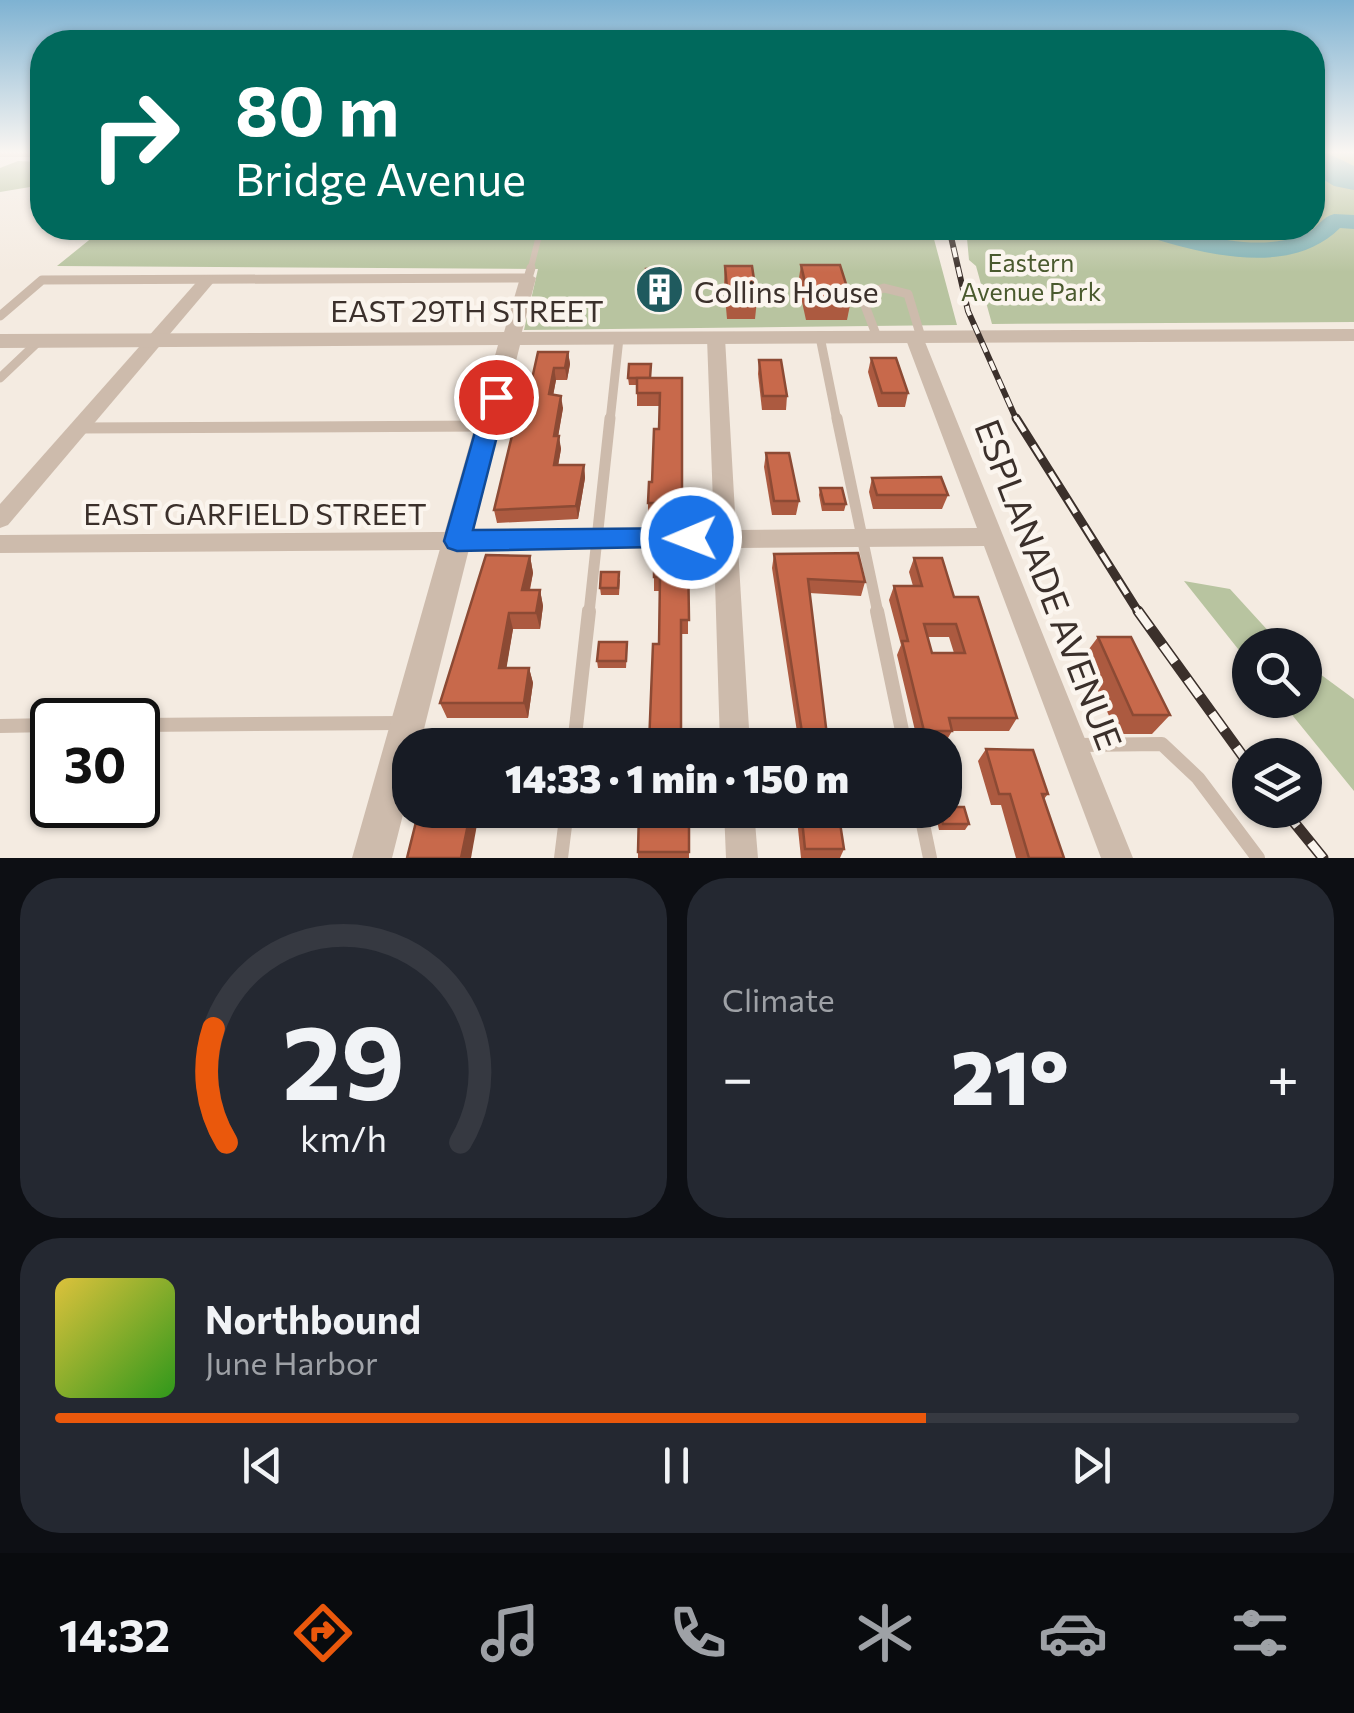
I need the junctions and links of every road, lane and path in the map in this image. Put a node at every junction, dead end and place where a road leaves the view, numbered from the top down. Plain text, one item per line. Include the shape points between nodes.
1 (538, 240) edge
2 (528, 278) junction
3 (207, 280) junction
4 (0, 316) edge
5 (1354, 335) edge
6 (877, 337) junction
7 (918, 337) junction
8 (619, 338) junction
9 (716, 338) junction
10 (820, 338) junction
11 (511, 339) junction
12 (0, 341) edge
13 (39, 341) junction
14 (154, 341) junction
15 (0, 378) edge
16 (488, 426) junction
17 (78, 428) junction
18 (0, 518) edge
19 (858, 536) junction
20 (990, 536) junction
21 (722, 538) junction
22 (597, 540) junction
23 (457, 541) junction
24 (0, 544) edge
25 (408, 723) junction
26 (160, 725) edge
27 (0, 726) edge
28 (30, 726) edge
29 (576, 728) edge
30 (734, 728) edge
31 (901, 728) edge
32 (1074, 746) junction
33 (564, 828) edge
34 (740, 828) edge
35 (924, 828) edge
36 (372, 858) edge
37 (561, 858) edge
38 (742, 858) edge
39 (930, 858) edge
40 (1118, 858) edge
41 (1258, 858) edge

1 - 2 lane
2 - 3 lane
2 - 11 street
3 - 4 lane via 42,280
3 - 14 street
5 - 7 street, EAST 29TH STREET
6 - 7 street, EAST 29TH STREET
6 - 7 lane via 861,295 890,287 908,294
6 - 10 street, EAST 29TH STREET
7 - 20 street, ESPLANADE AVENUE
8 - 9 street, EAST 29TH STREET
8 - 11 street, EAST 29TH STREET
8 - 22 lane
9 - 10 street, EAST 29TH STREET
9 - 21 street
10 - 19 lane
11 - 14 street, EAST 29TH STREET
11 - 16 street
12 - 13 street, EAST 29TH STREET
13 - 14 street, EAST 29TH STREET
13 - 15 lane
14 - 17 street
16 - 17 lane
16 - 23 street
17 - 18 street
19 - 20 street, EAST GARFIELD STREET
19 - 21 street, EAST GARFIELD STREET
19 - 31 lane
20 - 32 street, ESPLANADE AVENUE
21 - 22 street, EAST GARFIELD STREET
21 - 30 street
22 - 23 street, EAST GARFIELD STREET
22 - 29 lane
23 - 24 street, EAST GARFIELD STREET
23 - 25 street
25 - 26 lane
25 - 36 street
27 - 28 lane
32 - 40 street, ESPLANADE AVENUE
32 - 41 lane via 1162,744 1198,778
33 - 37 lane
34 - 38 street
35 - 39 lane

